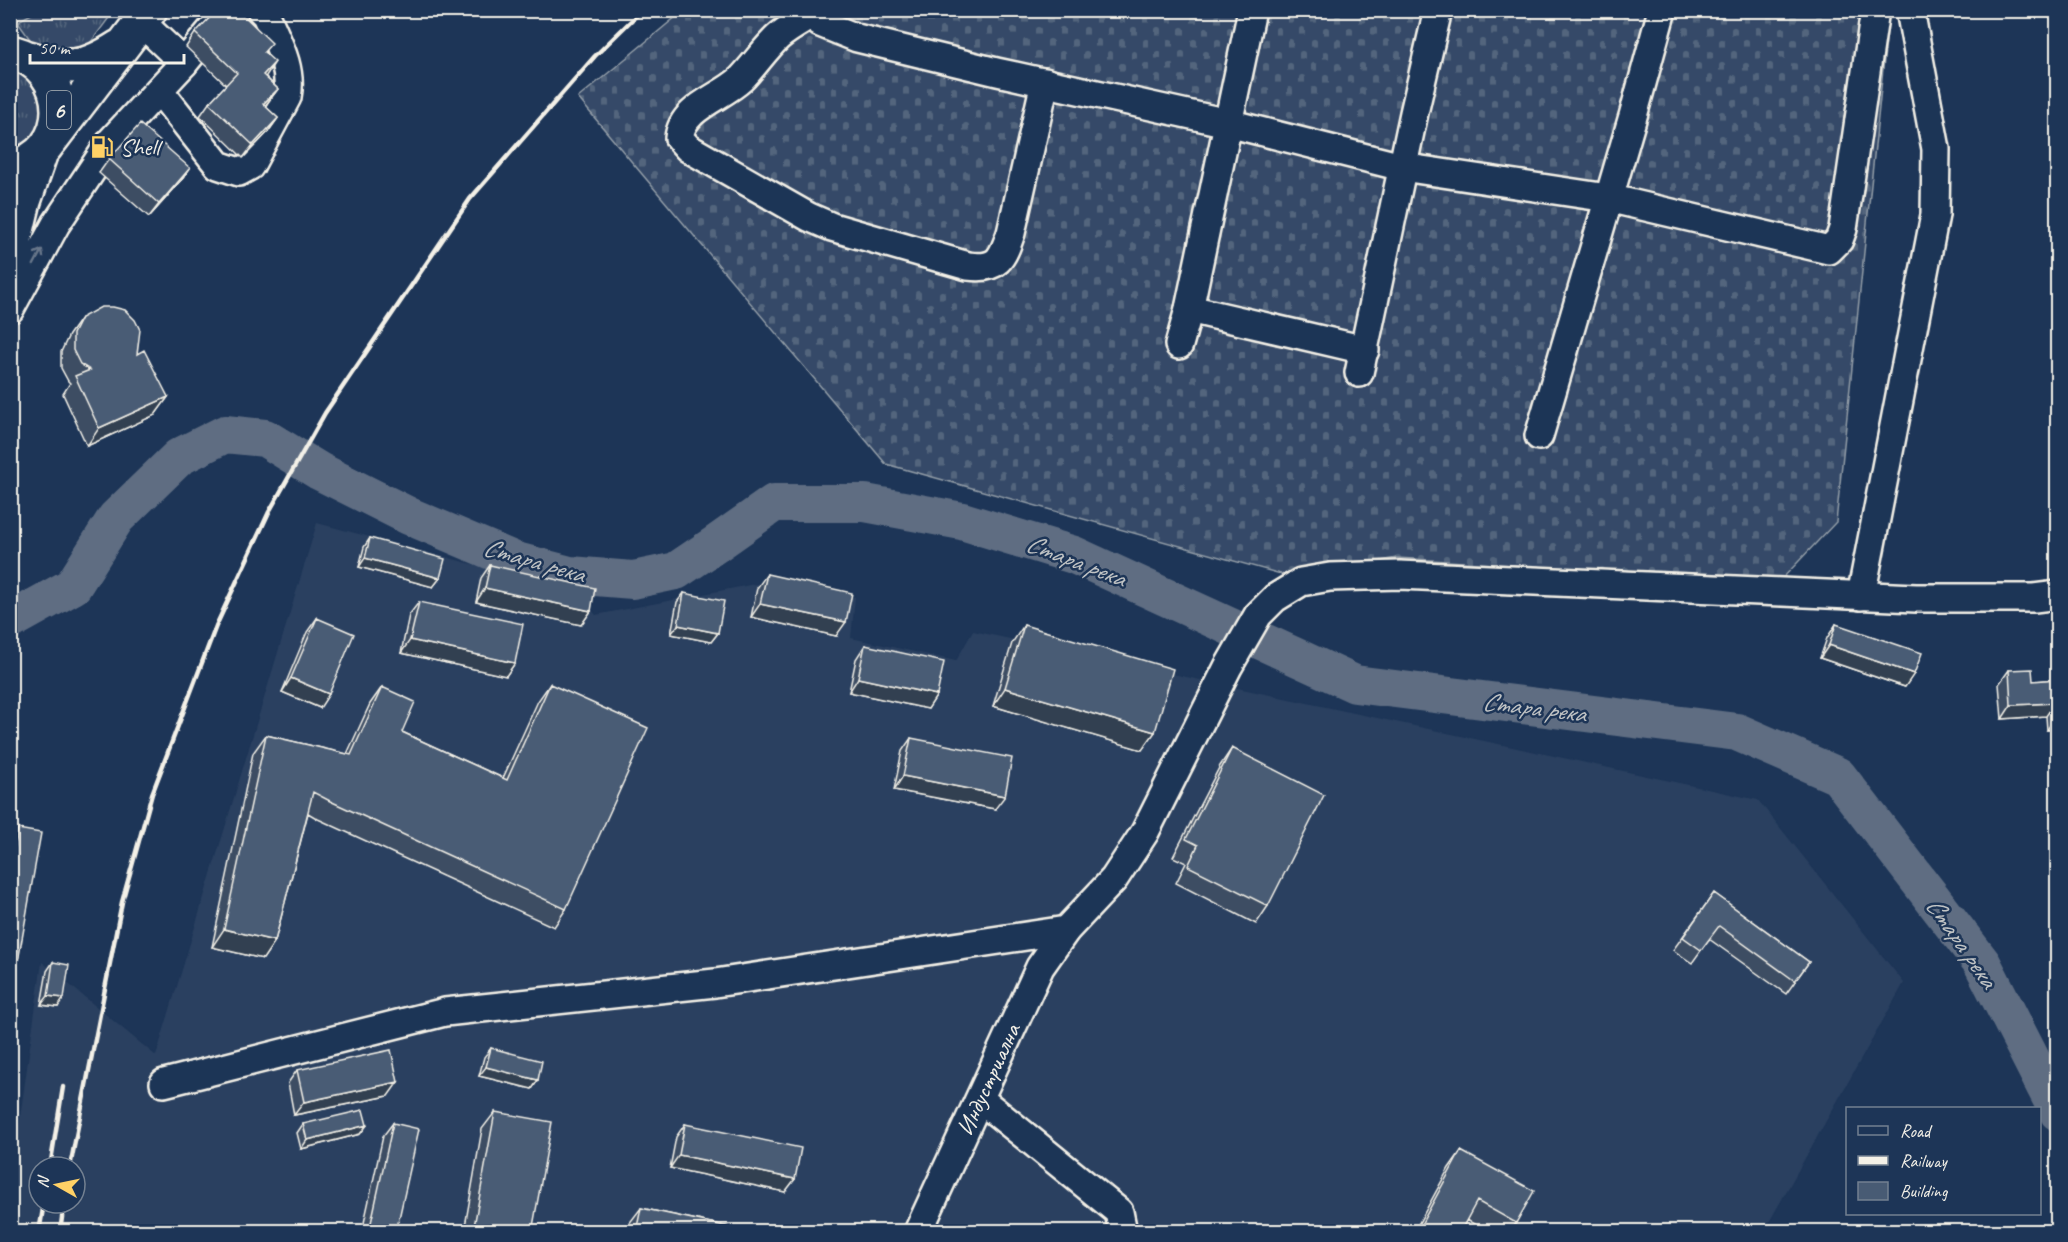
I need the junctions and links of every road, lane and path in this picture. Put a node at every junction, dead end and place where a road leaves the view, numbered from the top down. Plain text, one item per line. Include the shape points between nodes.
1 (228, 10) edge
2 (261, 10) edge
3 (1252, 10) edge
4 (1438, 10) edge
5 (1662, 10) edge
6 (1875, 10) edge
7 (1910, 10) edge
8 (813, 12) edge
9 (139, 25) edge
10 (17, 53) edge
11 (184, 63) junction
12 (1045, 82) junction
13 (159, 90) junction
14 (1228, 123) junction
15 (45, 146) junction
16 (10, 167) edge
17 (1402, 167) junction
18 (1608, 198) junction
19 (10, 260) edge
20 (10, 309) edge
21 (1189, 309) junction
22 (1179, 345) dead end
23 (1539, 436) dead end
24 (2058, 595) edge
25 (1861, 596) junction
26 (1066, 930) junction
27 (164, 1083) dead end
28 (981, 1100) junction
29 (918, 1232) edge
30 (1123, 1232) edge

1 - 11 street
2 - 13 street via 267,15 290,84 287,97 250,166 239,172 218,165
3 - 14 street
4 - 17 street
5 - 18 street
6 - 18 street via 1843,229 1829,250
7 - 25 street via 1936,148 1935,214
8 - 12 street via 820,23 856,38
8 - 12 street via 779,36 740,81 692,114 680,128 679,138 688,148 809,217 858,235 968,266 984,268 996,264 1004,255 1011,233
9 - 10 main road via 101,59 77,67 53,66
9 - 11 street
9 - 15 main road
10 - 15 main road, 6 via 48,76 58,100 57,125
11 - 13 street
12 - 14 street
20 -> 13 street via 56,224 112,140
14 - 17 street
14 - 21 street
15 - 16 main road, 6 via 24,163
15 - 19 main road, 6 via 24,201
17 - 18 street
17 - 21 street via 1362,362
18 - 23 street
21 - 22 street
24 - 25 street, Индустриална
25 - 26 street, Индустриална via 1400,574 1301,582 1275,598 1258,615 1145,832 1114,879
26 - 27 street via 715,983 445,1012
26 - 28 street, Индустриална via 1040,967
28 - 29 street, Индустриална
28 - 30 street via 1119,1212

